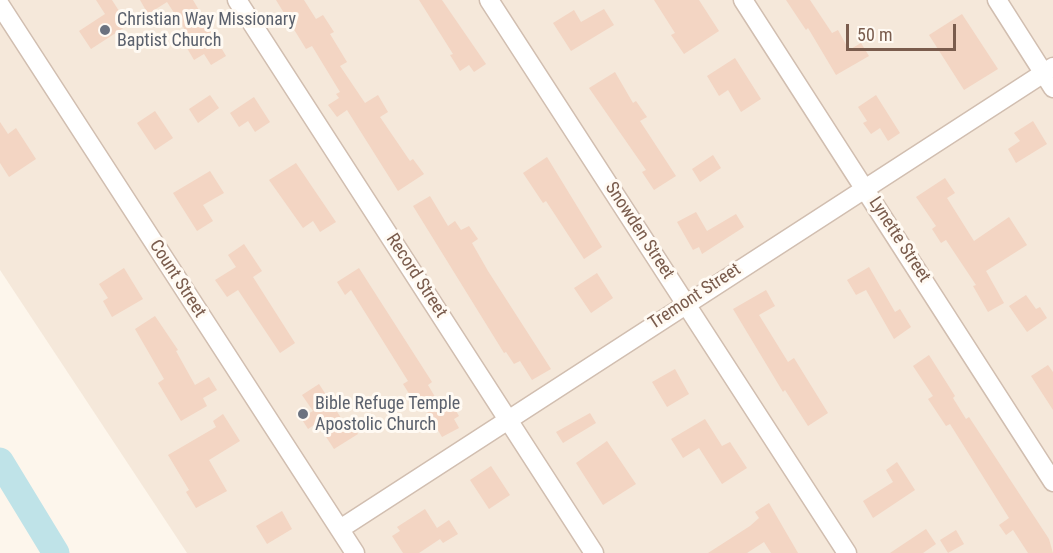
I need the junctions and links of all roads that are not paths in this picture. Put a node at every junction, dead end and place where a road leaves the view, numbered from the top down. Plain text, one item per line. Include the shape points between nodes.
1 (237, 0) edge
2 (489, 0) edge
3 (743, 0) edge
4 (997, 0) edge
5 (0, 5) edge
6 (1050, 76) edge
7 (865, 187) junction
8 (686, 303) junction
9 (508, 418) junction
10 (1053, 482) edge
11 (340, 529) junction
12 (355, 553) edge
13 (594, 553) edge
14 (847, 553) edge

1 - 9 street, Record Street
2 - 8 street, Snowden Street
3 - 7 street, Lynette Street
4 - 6 street
5 - 11 street, Count Street
6 - 7 street, Tremont Street
7 - 8 street, Tremont Street
7 - 10 street, Lynette Street
8 - 9 street, Tremont Street
8 - 14 street, Snowden Street
9 - 11 street, Tremont Street
9 - 13 street, Record Street
11 - 12 street, Count Street

